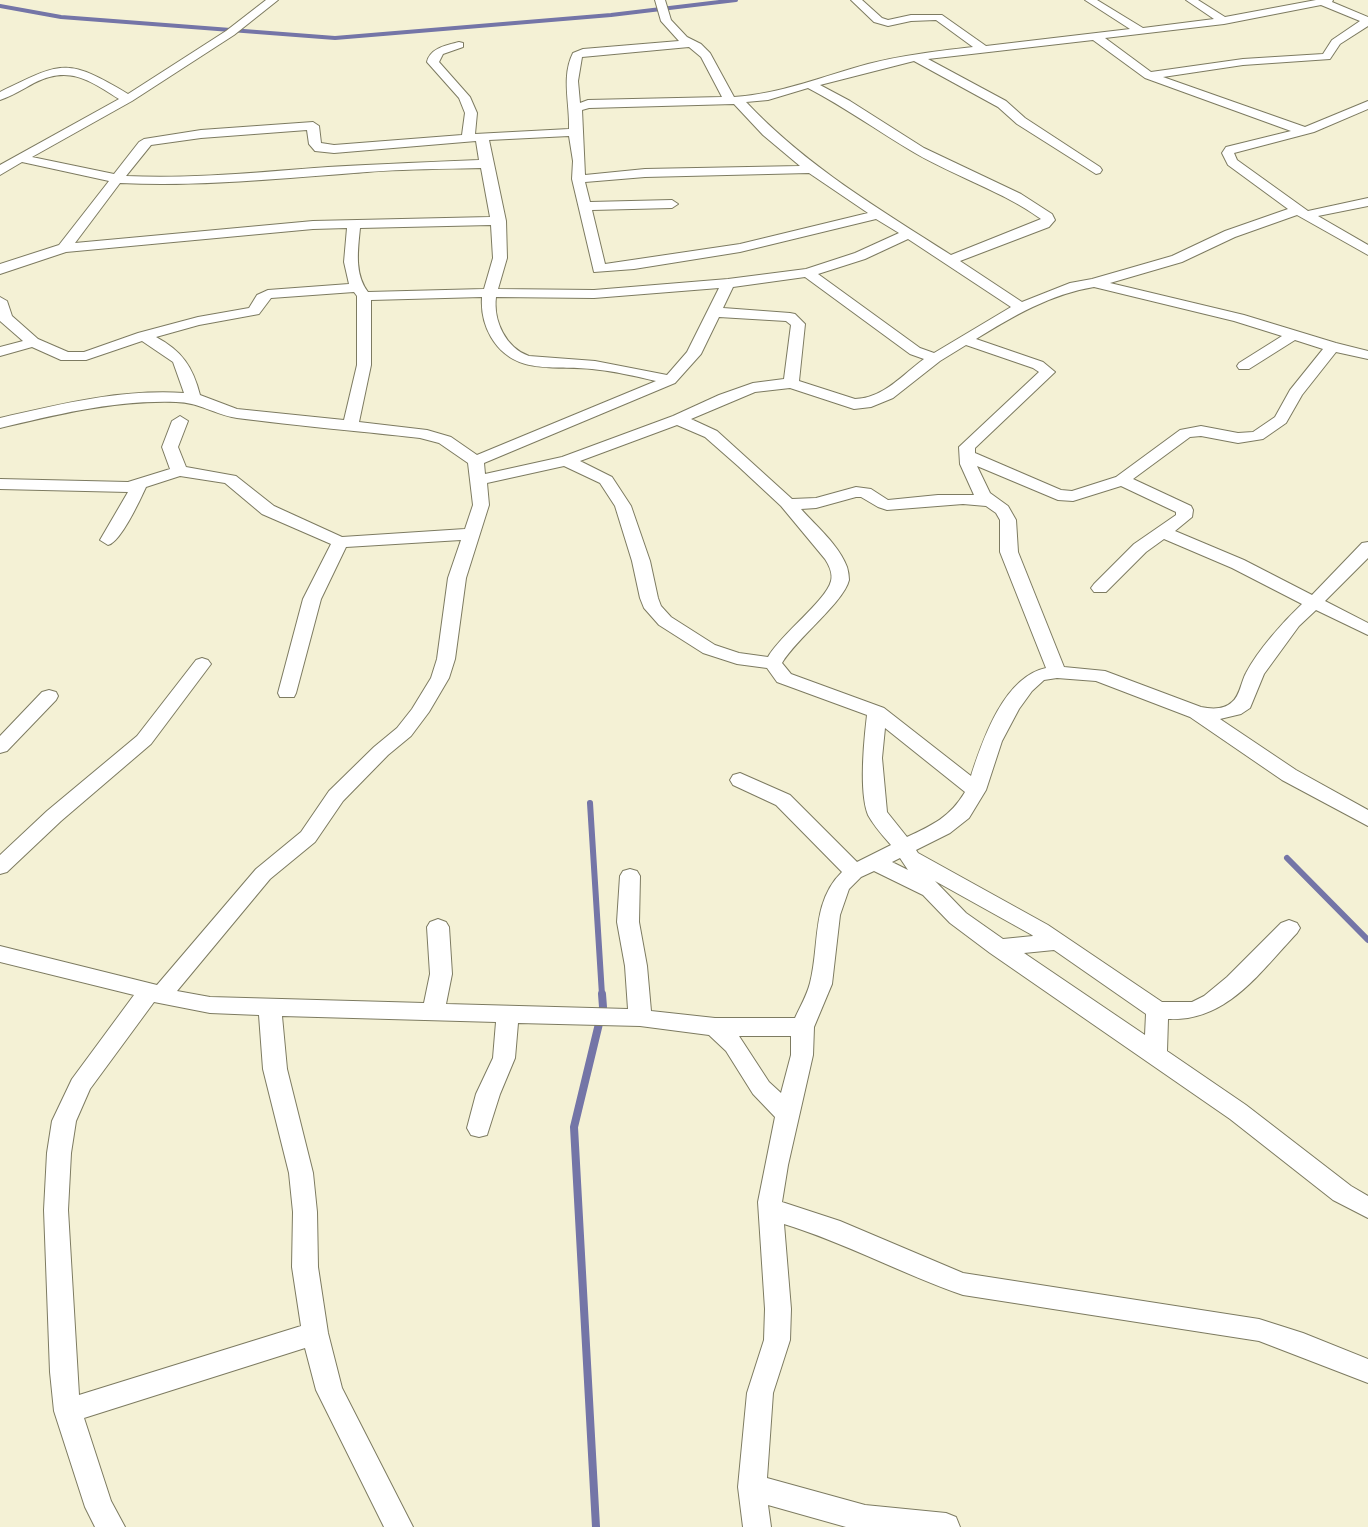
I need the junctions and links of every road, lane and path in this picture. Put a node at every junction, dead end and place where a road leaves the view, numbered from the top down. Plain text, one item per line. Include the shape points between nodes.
1 (273, 0) edge
2 (660, 0) edge
3 (856, 0) edge
4 (1090, 0) edge
5 (1191, 0) edge
6 (1326, 1) edge
7 (1224, 21) junction
8 (1138, 30) junction
9 (1093, 35) junction
10 (692, 43) junction
11 (459, 45) dead end
12 (983, 50) junction
13 (916, 57) junction
14 (1149, 76) junction
15 (811, 85) junction
16 (0, 96) edge
17 (128, 99) junction
18 (734, 100) junction
19 (1368, 105) edge
20 (576, 108) junction
21 (1304, 130) junction
22 (575, 132) junction
23 (468, 138) junction
24 (482, 138) junction
25 (20, 158) junction
26 (486, 164) junction
27 (812, 169) junction
28 (1096, 170) dead end
29 (0, 171) edge
30 (118, 179) junction
31 (578, 179) junction
32 (1368, 202) edge
33 (672, 204) dead end
34 (584, 206) junction
35 (1302, 213) junction
36 (878, 214) junction
37 (499, 221) junction
38 (354, 224) junction
39 (908, 234) junction
40 (64, 248) junction
41 (1368, 251) edge
42 (951, 260) junction
43 (599, 269) junction
44 (0, 270) edge
45 (808, 273) junction
46 (728, 283) junction
47 (1094, 283) junction
48 (360, 292) junction
49 (490, 293) junction
50 (594, 294) junction
51 (0, 301) edge
52 (1022, 308) junction
53 (714, 312) junction
54 (1293, 335) junction
55 (143, 336) junction
56 (966, 340) junction
57 (33, 342) junction
58 (1332, 347) junction
59 (0, 352) edge
60 (1368, 355) edge
61 (935, 358) junction
62 (1244, 366) dead end
63 (670, 380) junction
64 (791, 383) junction
65 (193, 398) junction
66 (678, 419) junction
67 (180, 421) dead end
68 (0, 423) edge
69 (351, 424) junction
70 (966, 455) junction
71 (566, 461) junction
72 (178, 471) junction
73 (477, 471) junction
74 (1122, 480) junction
75 (0, 484) edge
76 (139, 484) junction
77 (989, 501) junction
78 (786, 503) junction
79 (1163, 532) junction
80 (472, 534) junction
81 (108, 540) dead end
82 (340, 542) junction
83 (1368, 547) edge
84 (1100, 588) dead end
85 (1313, 603) junction
86 (1368, 630) edge
87 (773, 663) junction
88 (202, 664) dead end
89 (1057, 672) junction
90 (287, 693) dead end
91 (49, 696) dead end
92 (877, 712) junction
93 (1197, 713) junction
94 (0, 747) edge
95 (740, 780) dead end
96 (976, 790) junction
97 (1368, 819) edge
98 (908, 853) junction
99 (874, 862) junction
100 (0, 867) edge
101 (854, 872) junction
102 (630, 876) dead end
103 (930, 890) junction
104 (438, 927) dead end
105 (1289, 928) dead end
106 (1057, 942) junction
107 (998, 947) junction
108 (0, 954) edge
109 (155, 994) junction
110 (270, 1006) junction
111 (1157, 1010) junction
112 (433, 1012) junction
113 (508, 1014) junction
114 (640, 1018) junction
115 (803, 1027) junction
116 (715, 1028) junction
117 (1155, 1054) junction
118 (788, 1115) junction
119 (479, 1128) dead end
120 (1368, 1208) edge
121 (770, 1210) junction
122 (315, 1334) junction
123 (1368, 1371) edge
124 (68, 1411) junction
125 (752, 1487) junction
126 (111, 1527) edge
127 (399, 1527) edge
128 (757, 1527) edge
129 (946, 1527) edge

1 - 17 street via 230,33
2 - 10 street via 666,21
3 - 12 street via 878,20 938,17
4 - 8 street
5 - 7 street
6 - 7 street
6 - 14 street via 1368,21 1336,42 1326,57 1243,62
7 - 8 street
8 - 9 street
9 - 12 street
9 - 14 street
10 - 18 street via 706,55
10 - 20 street via 583,51 577,55 571,74
11 - 23 street via 439,52 433,62 464,96 471,113
12 - 13 street
13 - 15 street
13 - 28 street via 1002,104
14 - 21 street
15 - 18 street
15 - 42 street via 920,151 1016,197 1047,217 1044,224
16 - 17 street via 62,69 82,74
17 - 25 street
18 - 20 street via 613,103
18 - 27 street
19 - 21 street
20 - 22 street
21 - 35 street via 1227,153 1241,170
22 - 24 street
22 - 31 street
23 - 24 street
23 - 30 street via 334,149 315,144 313,126 201,134 143,145
24 - 26 street
25 - 29 street
25 - 30 street
26 - 30 street via 232,178
26 - 37 street
27 - 31 street via 645,173
27 - 36 street
30 - 40 street
31 - 34 street
32 - 35 street
33 - 34 street
34 - 43 street
35 - 41 street
35 - 47 street via 1230,234 1177,259
36 - 39 street
36 - 43 street via 746,247
37 - 38 street
37 - 49 street via 499,270
38 - 40 street
38 - 48 street via 350,256
39 - 42 street
39 - 45 street via 860,256
40 - 44 street
42 - 52 street
43 - 50 street
45 - 46 street
45 - 61 street via 915,351
46 - 50 street
46 - 53 street
47 - 52 street via 1077,284
47 - 54 street
48 - 49 street
48 - 55 street via 268,294 254,311
48 - 69 street via 364,365
49 - 50 street
49 - 63 street via 496,329 510,354 524,360 585,364
51 - 57 street via 5,318
52 - 56 street
53 - 63 street via 694,354
53 - 64 street via 795,320 798,324
54 - 58 street
54 - 62 street
55 - 57 street via 75,357 66,357
55 - 65 street via 174,353 187,371
56 - 61 street
56 - 70 street via 1038,364 1048,372 967,447
57 - 59 street
58 - 60 street
58 - 74 street via 1295,393 1281,420 1257,436 1238,438 1192,431
61 - 64 street via 901,387 863,404
63 - 73 street
64 - 66 street via 753,388
65 - 68 street via 141,397 90,402
65 - 69 street via 235,413
66 - 71 street
66 - 78 street via 711,434
67 - 72 street via 170,447
69 - 73 street via 445,440
70 - 74 street via 1058,495 1074,496
70 - 77 street via 976,483
71 - 73 street
71 - 87 street via 606,480 623,506 642,561 649,598 665,621 709,649
72 - 76 street
72 - 82 street via 230,479 268,510
73 - 80 street via 481,505
74 - 79 street via 1185,510 1184,517
75 - 76 street
76 - 81 street
77 - 78 street via 961,498 887,505 861,491 816,503
77 - 89 street via 1008,520 1010,552
78 - 87 street via 833,557 840,581
79 - 84 street via 1140,548
79 - 85 street via 1238,564
80 - 82 street
80 - 109 street via 457,578 446,660 420,712 336,796 308,837 263,874
82 - 90 street via 312,599
83 - 85 street
85 - 86 street
85 - 93 street via 1293,622 1255,673 1243,704 1223,714
87 - 92 street via 784,678
88 - 100 street via 144,741
89 - 93 street via 1098,675
89 - 96 street via 1038,676 1010,708 992,741
91 - 94 street
92 - 96 street
92 - 98 street via 872,758 877,812
93 - 97 street via 1289,775
95 - 101 street via 783,800
96 - 98 street via 962,813
98 - 99 street
98 - 103 street
98 - 106 street
99 - 101 street
99 - 103 street
101 - 115 street via 840,886 829,915 821,984
102 - 114 street via 628,922
103 - 107 street via 958,918
104 - 112 street via 441,974
105 - 111 street via 1238,981 1205,1007 1186,1012
106 - 107 street
106 - 111 street
107 - 117 street
108 - 109 street
109 - 110 street via 210,1005
109 - 124 street via 80,1085 64,1121 58,1153 56,1210
110 - 112 street
110 - 122 street via 275,1070 301,1173 305,1267
111 - 117 street
112 - 113 street
113 - 114 street
113 - 119 street via 504,1058
114 - 116 street
115 - 116 street
115 - 118 street via 802,1054
116 - 118 street via 734,1045 761,1088
117 - 120 street via 1342,1193
118 - 121 street
121 - 123 street via 831,1228 963,1284 1259,1330
121 - 125 street via 777,1340 760,1393
122 - 124 street
122 - 127 street via 329,1390
124 - 126 street via 99,1507
125 - 128 street
125 - 129 street via 865,1518

